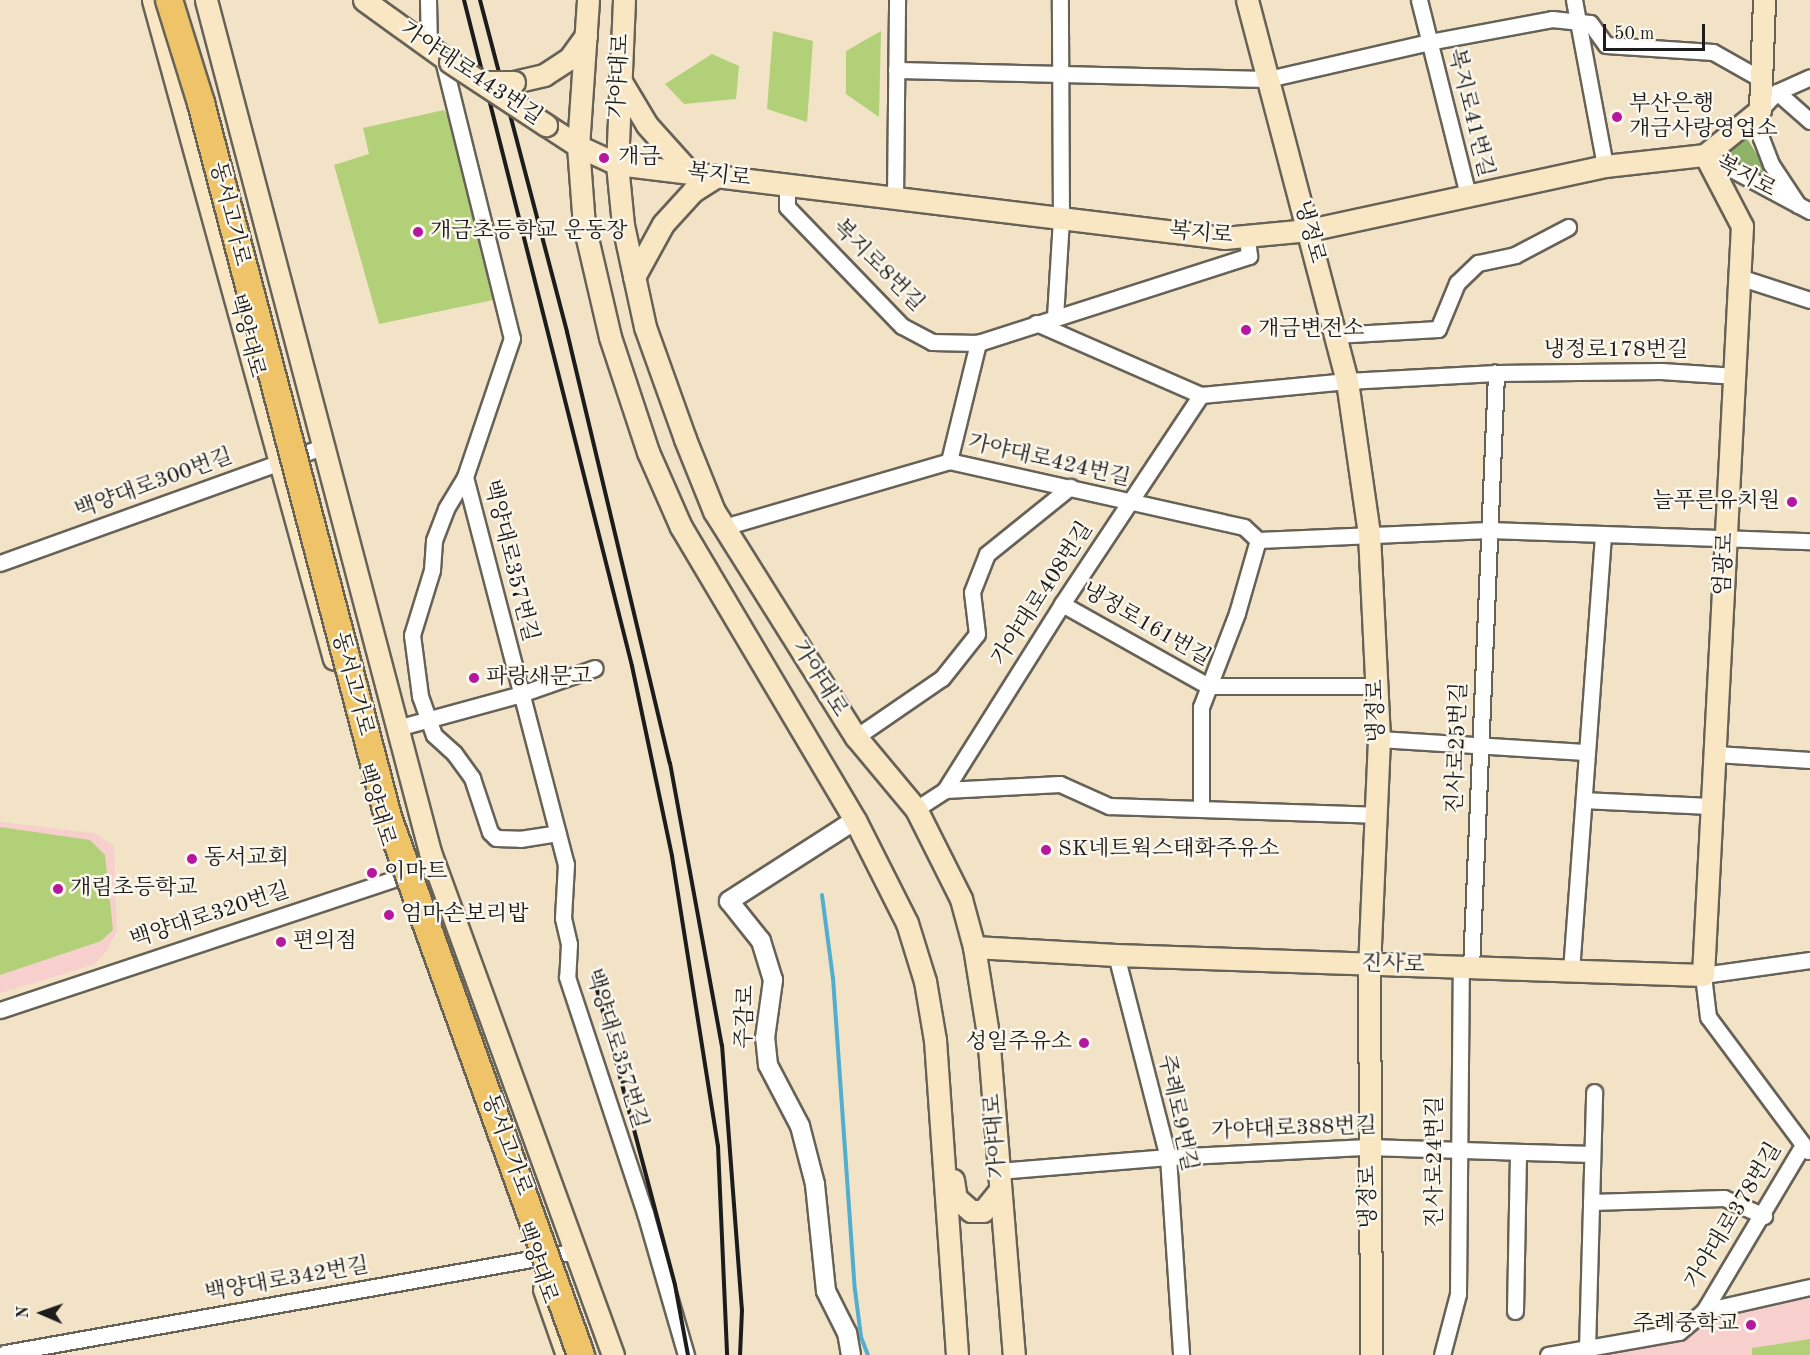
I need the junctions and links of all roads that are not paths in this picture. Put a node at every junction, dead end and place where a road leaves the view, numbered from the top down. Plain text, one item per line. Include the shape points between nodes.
1 (153, 0) edge
2 (169, 0) edge
3 (186, 0) edge
4 (206, 0) edge
5 (364, 0) edge
6 (428, 0) edge
7 (588, 0) edge
8 (624, 0) edge
9 (897, 0) edge
10 (1060, 0) edge
11 (1247, 0) edge
12 (1419, 0) edge
13 (1574, 0) edge
14 (1764, 0) edge
15 (1578, 21) junction
16 (586, 36) junction
17 (1429, 42) junction
18 (440, 55) junction
19 (896, 70) junction
20 (1060, 73) junction
21 (1810, 77) edge
22 (1268, 79) junction
23 (620, 80) junction
24 (481, 82) junction
25 (1769, 85) junction
26 (1760, 110) junction
27 (1810, 121) edge
28 (578, 146) junction
29 (1705, 155) junction
30 (617, 164) junction
31 (1605, 166) junction
32 (690, 173) junction
33 (717, 176) junction
34 (787, 185) junction
35 (1468, 195) junction
36 (895, 198) junction
37 (1804, 208) edge
38 (1061, 218) junction
39 (1568, 227) dead end
40 (1309, 230) junction
41 (1247, 237) junction
42 (634, 277) junction
43 (1742, 278) junction
44 (1810, 300) edge
45 (1055, 317) junction
46 (1036, 323) junction
47 (1335, 335) junction
48 (978, 343) junction
49 (1496, 373) junction
50 (1736, 376) junction
51 (1347, 381) junction
52 (1201, 395) junction
53 (323, 447) junction
54 (949, 461) junction
55 (280, 463) junction
56 (465, 477) junction
57 (1070, 487) junction
58 (1129, 503) junction
59 (724, 526) junction
60 (1489, 530) junction
61 (1369, 534) junction
62 (1603, 534) junction
63 (1727, 537) junction
64 (1258, 540) junction
65 (1810, 541) edge
66 (0, 563) edge
67 (1062, 604) junction
68 (595, 668) dead end
69 (1208, 686) junction
70 (1378, 686) junction
71 (521, 694) junction
72 (429, 719) junction
73 (397, 728) junction
74 (856, 737) junction
75 (1379, 739) junction
76 (1481, 746) junction
77 (1585, 752) junction
78 (1716, 754) junction
79 (1810, 760) edge
80 (945, 790) junction
81 (1584, 800) junction
82 (1713, 806) junction
83 (916, 809) junction
84 (1201, 809) junction
85 (1374, 815) junction
86 (855, 820) junction
87 (558, 833) junction
88 (435, 865) junction
89 (398, 877) junction
90 (974, 947) junction
91 (1116, 955) junction
92 (1810, 960) edge
93 (1370, 964) junction
94 (1466, 967) junction
95 (1570, 971) junction
96 (1703, 975) junction
97 (0, 1010) edge
98 (1594, 1092) dead end
99 (939, 1103) junction
100 (1368, 1147) junction
101 (1807, 1149) edge
102 (1459, 1150) junction
103 (1518, 1155) junction
104 (1592, 1155) junction
105 (1168, 1157) junction
106 (999, 1181) junction
107 (1591, 1202) junction
108 (1764, 1216) junction
109 (576, 1251) junction
110 (534, 1259) junction
111 (1810, 1287) edge
112 (1515, 1311) dead end
113 (1704, 1311) junction
114 (1587, 1349) junction
115 (5, 1353) dead end
116 (567, 1355) edge
117 (581, 1355) edge
118 (597, 1355) edge
119 (613, 1355) edge
120 (686, 1355) edge
121 (851, 1355) edge
122 (957, 1355) edge
123 (1014, 1355) edge
124 (1181, 1355) edge
125 (1371, 1355) edge
126 (1442, 1355) edge
127 (1548, 1355) edge

1 - 55 main road, 백양대로
2 - 117 highway, 동서고가로, bridge via 201,103 388,817
3 - 118 highway, 동서고가로 via 215,96 403,808
4 - 53 main road, 백양대로
5 - 18 main road, 가야대로443번길
6 - 18 street, 백양대로357번길
7 - 16 main road, 가야대로
8 - 23 main road, 가야대로
9 - 19 street
10 - 20 street
11 - 22 main road, 냉정로
12 - 17 street, 복지로41번길
13 - 15 street
14 - 25 main road
15 - 17 street, 복지로41번길 via 1552,19
15 - 25 street via 1590,23 1606,45 1713,52
15 - 31 street
16 - 24 main road, bridge via 569,59 552,70 514,82
16 - 28 main road, 가야대로
17 - 22 street, 복지로41번길
17 - 35 street, 복지로41번길
18 - 24 main road, 가야대로443번길, bridge
18 - 56 street, 백양대로357번길 via 512,338
19 - 20 street
19 - 36 street
20 - 22 street
20 - 38 street
21 - 25 street
22 - 40 main road, 냉정로
23 - 30 main road, 가야대로
23 - 32 main road via 647,125
24 - 28 main road, 가야대로443번길, bridge
25 - 26 main road
25 - 27 street
26 - 29 main road
26 - 37 street via 1761,138 1771,164
28 - 30 main road, 복지로
28 - 86 main road, 가야대로 via 584,225 610,337 648,452 681,527
29 - 31 main road, 복지로
29 - 37 street, 복지로
29 - 43 main road, 엄광로 via 1742,226
30 - 32 main road, 복지로
30 - 42 main road, 가야대로 via 622,225
31 - 35 main road, 복지로
32 - 33 main road, 복지로
33 - 34 main road, 복지로
33 - 42 main road via 693,191 663,224
34 - 36 main road, 복지로
34 - 48 street, 복지로8번길 via 787,207 902,326 932,342
35 - 40 main road, 복지로
36 - 38 main road, 복지로
38 - 41 main road, 복지로
38 - 45 street
39 - 47 street via 1515,255 1478,263 1456,283 1438,329
40 - 41 main road, 복지로
40 - 47 main road, 냉정로
41 - 45 street, 복지로8번길 via 1250,256
42 - 59 main road, 가야대로 via 645,327 685,440
43 - 44 street
43 - 50 main road, 엄광로
45 - 46 street, 복지로8번길
46 - 48 street, 복지로8번길
46 - 52 street
47 - 51 main road, 냉정로
48 - 54 street
49 - 50 street, 냉정로178번길 via 1661,371
49 - 51 street, 냉정로178번길
49 - 60 street
50 - 63 main road, 엄광로
51 - 52 street
51 - 61 main road, 냉정로
52 - 58 street, 가야대로408번길
53 - 55 street, 백양대로300번길
53 - 73 main road, 백양대로
54 - 57 street, 가야대로424번길
54 - 59 street, 가야대로424번길
55 - 66 street, 백양대로300번길
55 - 89 main road, 백양대로
56 - 71 street, 백양대로357번길
56 - 72 street via 434,540 432,570 412,635 413,663
57 - 58 street, 가야대로424번길
57 - 74 street via 1019,524 987,554 972,592 977,634 942,678
58 - 64 street, 가야대로424번길 via 1244,527
58 - 67 street, 가야대로408번길
59 - 74 main road, 가야대로
60 - 61 street
60 - 62 street
60 - 76 street, 진사로25번길
61 - 64 street
61 - 70 main road, 냉정로
62 - 63 street
62 - 77 street
63 - 65 street
63 - 78 main road, 엄광로
64 - 69 street, 냉정로161번길 via 1237,613
67 - 69 street, 냉정로161번길
67 - 80 street, 가야대로408번길
68 - 71 street
69 - 70 street, 냉정로161번길
69 - 84 street via 1202,707
70 - 75 main road, 냉정로
71 - 72 street
71 - 87 street, 백양대로357번길
72 - 73 street
72 - 87 street via 434,735 454,753 472,778 490,832 496,838
73 - 88 main road, 백양대로
74 - 83 main road, 가야대로
75 - 76 street
75 - 85 main road, 냉정로
76 - 77 street
76 - 94 street, 진사로25번길
77 - 81 street
78 - 79 street
78 - 82 main road, 엄광로
80 - 83 street, 가야대로408번길
80 - 84 street via 1060,784 1108,806
81 - 82 street
81 - 95 street
82 - 96 main road, 엄광로
83 - 90 main road, 가야대로 via 961,899
84 - 85 street
85 - 93 main road, 냉정로
86 - 99 main road, 가야대로 via 907,923 925,981
86 - 121 street, 주감로 via 729,901 761,941 773,980 765,1038 768,1065 800,1125 815,1184 826,1291 847,1333
87 - 120 street, 백양대로357번길 via 566,864 563,918 569,944 567,977 645,1213
88 - 89 street, 백양대로320번길
88 - 109 main road, 백양대로
89 - 97 street, 백양대로320번길
89 - 110 main road, 백양대로
90 - 91 main road, 진사로
90 - 106 main road, 가야대로 via 988,1034
91 - 93 main road, 진사로
91 - 105 street, 주례로9번길
92 - 96 street, 진사로
93 - 94 main road, 진사로
93 - 100 main road, 냉정로
94 - 95 main road, 진사로
94 - 102 street, 진사로24번길
95 - 96 main road, 진사로
96 - 101 street via 1707,1017
98 - 104 street
99 - 106 main road via 948,1124 954,1186 961,1205 983,1211
99 - 122 main road, 가야대로
100 - 102 street, 가야대로388번길
100 - 105 street, 가야대로388번길
100 - 125 main road, 냉정로
101 - 108 street, 가야대로378번길
102 - 103 street, 가야대로388번길
102 - 126 street, 진사로24번길 via 1458,1294
103 - 104 street, 가야대로388번길
103 - 112 street
104 - 107 street
105 - 106 street, 가야대로388번길
105 - 124 street, 주례로9번길
106 - 123 main road, 가야대로
107 - 108 street via 1724,1198
107 - 114 street
108 - 113 street, 가야대로378번길
109 - 110 street, 백양대로342번길
109 - 119 main road, 백양대로
110 - 115 street, 백양대로342번길
110 - 116 main road, 백양대로
111 - 113 street, 가야대로378번길
113 - 114 street, 가야대로378번길 via 1679,1332
114 - 127 street, 가야대로378번길

